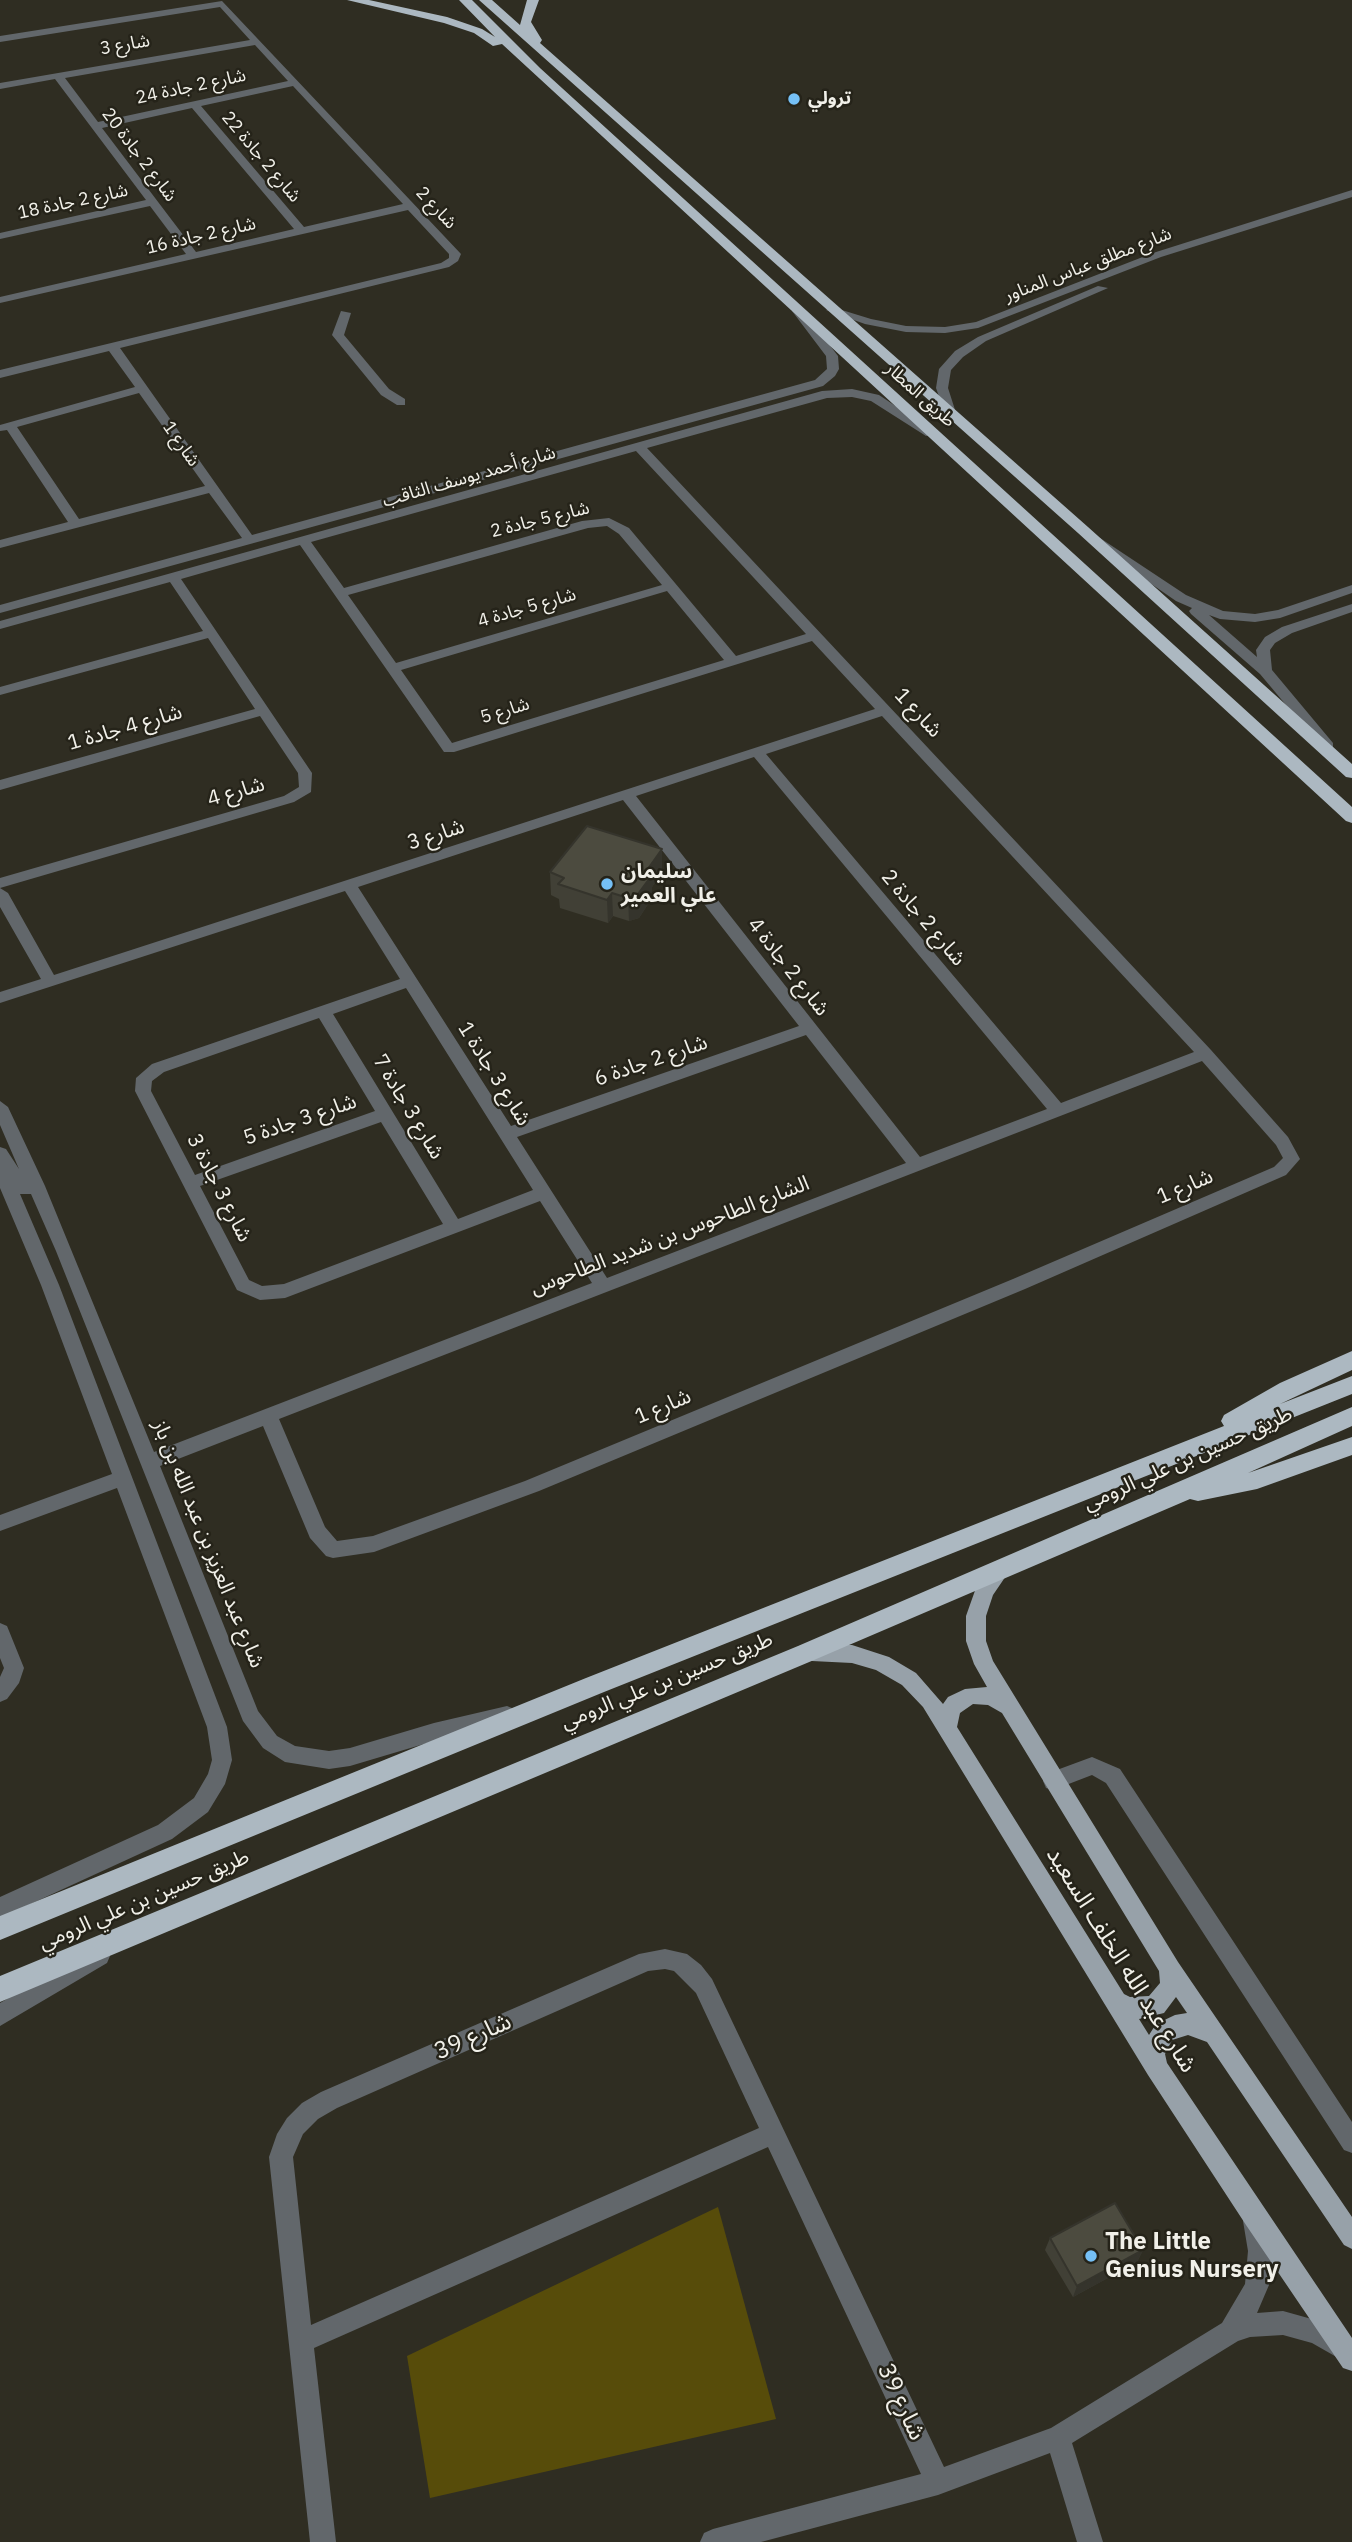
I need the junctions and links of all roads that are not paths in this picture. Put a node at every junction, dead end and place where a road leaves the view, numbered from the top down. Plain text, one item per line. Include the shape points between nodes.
1 (353, 0) edge
2 (464, 0) edge
3 (485, 0) edge
4 (533, 0) edge
5 (0, 39) edge
6 (256, 42) junction
7 (552, 57) junction
8 (536, 71) junction
9 (58, 76) junction
10 (294, 83) junction
11 (0, 86) edge
12 (195, 105) junction
13 (95, 126) junction
14 (1352, 193) edge
15 (153, 202) junction
16 (1352, 204) edge
17 (410, 206) junction
18 (301, 231) junction
19 (0, 236) edge
20 (193, 256) junction
21 (1051, 296) junction
22 (0, 300) edge
23 (1061, 306) junction
24 (796, 308) junction
25 (832, 310) junction
26 (345, 313) dead end
27 (112, 346) junction
28 (0, 374) edge
29 (808, 387) junction
30 (142, 389) junction
31 (401, 402) dead end
32 (950, 413) junction
33 (758, 414) junction
34 (5, 427) edge
35 (939, 439) junction
36 (639, 447) junction
37 (212, 488) junction
38 (379, 505) junction
39 (75, 523) junction
40 (1083, 530) junction
41 (337, 532) junction
42 (250, 541) junction
43 (304, 541) junction
44 (0, 544) edge
45 (173, 577) junction
46 (671, 586) junction
47 (1352, 591) edge
48 (341, 593) junction
49 (1181, 598) junction
50 (1352, 608) edge
51 (0, 609) edge
52 (1331, 613) junction
53 (0, 625) edge
54 (212, 633) junction
55 (815, 636) junction
56 (733, 661) junction
57 (393, 668) junction
58 (1265, 671) junction
59 (0, 691) edge
60 (885, 710) junction
61 (262, 711) junction
62 (757, 752) junction
63 (1348, 769) edge
64 (0, 785) edge
65 (627, 795) junction
66 (1352, 817) edge
67 (0, 883) edge
68 (349, 885) junction
69 (0, 893) edge
70 (410, 981) junction
71 (50, 982) junction
72 (0, 998) edge
73 (323, 1011) junction
74 (809, 1028) junction
75 (1205, 1054) junction
76 (0, 1107) edge
77 (1058, 1111) junction
78 (386, 1114) junction
79 (507, 1134) junction
80 (0, 1153) edge
81 (917, 1165) junction
82 (0, 1171) edge
83 (191, 1183) junction
84 (37, 1186) junction
85 (544, 1193) junction
86 (17, 1205) junction
87 (453, 1226) junction
88 (65, 1251) junction
89 (603, 1286) junction
90 (1352, 1360) edge
91 (1352, 1385) edge
92 (268, 1416) junction
93 (1352, 1416) edge
94 (1196, 1446) junction
95 (1352, 1446) edge
96 (151, 1461) junction
97 (123, 1478) junction
98 (1175, 1495) junction
99 (0, 1523) edge
100 (1000, 1570) junction
101 (0, 1632) edge
102 (806, 1653) junction
103 (0, 1693) edge
104 (1008, 1706) junction
105 (535, 1710) junction
106 (947, 1727) junction
107 (1053, 1781) junction
108 (0, 1908) edge
109 (0, 1928) edge
110 (131, 1933) junction
111 (1170, 1969) junction
112 (0, 1989) edge
113 (1114, 2001) junction
114 (0, 2015) edge
115 (1213, 2034) junction
116 (1156, 2067) junction
117 (773, 2133) junction
118 (1352, 2142) edge
119 (1254, 2217) junction
120 (1352, 2237) edge
121 (1231, 2332) junction
122 (302, 2341) junction
123 (1350, 2356) edge
124 (1058, 2438) junction
125 (938, 2482) junction
126 (323, 2542) edge
127 (713, 2542) edge
128 (1090, 2542) edge

1 - 8 highway via 468,27
2 - 8 highway, طريق المطار
3 - 7 highway, طريق المطار
4 - 7 highway via 525,16 527,31
5 - 6 street, شارع 2 via 216,4
6 - 9 street, شارع 3
6 - 10 street, شارع 2
7 - 25 highway, طريق المطار
8 - 24 highway, طريق المطار
9 - 11 street, شارع 3
9 - 13 street, شارع 2 جادة 20
10 - 12 street, شارع 2 جادة 24
10 - 17 street, شارع 2
12 - 13 street, شارع 2 جادة 24
12 - 18 street, شارع 2 جادة 22
13 - 15 street, شارع 2 جادة 20
14 - 21 street, شارع مطلق عباس المناور via 1157,255
15 - 19 street, شارع 2 جادة 18
15 - 20 street, شارع 2 جادة 20
16 - 23 street, شارع مطلق عباس المناور via 1154,269
17 - 18 street, شارع 2 جادة 16
17 - 27 street, شارع 2 via 455,254 454,259 445,265
18 - 20 street, شارع 2 جادة 16
20 - 22 street, شارع 2 جادة 16
21 - 23 street via 1049,302
21 - 25 street, شارع مطلق عباس المناور via 978,325 945,330 906,329
23 - 32 street, شارع مطلق عباس المناور via 982,339 959,354 945,369 942,388
24 - 29 street, شارع أحمد يوسف الثاقب via 834,363 829,376
24 - 35 highway, طريق المطار
25 - 32 highway, طريق المطار
26 - 31 street via 338,335 385,392
27 - 28 street, شارع 2
27 - 30 street, شارع 1
29 - 33 street via 803,393 769,404
29 - 38 street, شارع أحمد يوسف الثاقب
30 - 34 street
30 - 37 street, شارع 1
32 - 40 highway, طريق المطار
33 - 35 street, شارع أحمد يوسف الثاقب via 826,394 852,393 875,398
33 - 36 street, شارع أحمد يوسف الثاقب
34 - 39 street
35 - 66 highway, طريق المطار
36 - 41 street, شارع أحمد يوسف الثاقب
36 - 55 street, شارع 1
37 - 39 street
37 - 42 street, شارع 1
38 - 41 street via 383,511 344,524
38 - 42 street, شارع أحمد يوسف الثاقب
39 - 44 street
40 - 49 street
40 - 63 highway, طريق المطار
41 - 43 street, شارع أحمد يوسف الثاقب
42 - 51 street, شارع أحمد يوسف الثاقب
43 - 45 street, شارع أحمد يوسف الثاقب
43 - 48 street, شارع 5
45 - 53 street, شارع أحمد يوسف الثاقب
45 - 54 street, شارع 4
46 - 48 street, شارع 5 جادة 2 via 624,531 609,522 587,524
46 - 56 street, شارع 5 جادة 2
46 - 57 street, شارع 5 جادة 4
47 - 49 street via 1255,618 1220,615
47 - 52 street via 1323,606
48 - 57 street, شارع 5
49 - 58 street
50 - 52 street
52 - 58 street via 1270,640 1263,650
54 - 59 street
54 - 61 street, شارع 4
55 - 56 street, شارع 5
55 - 60 street, شارع 1
56 - 57 street, شارع 5 via 449,749
58 - 63 street
60 - 62 street, شارع 3
60 - 75 street, شارع 1
61 - 64 street, شارع 4 جادة 1
61 - 67 street, شارع 4 via 305,773 306,789 289,799
62 - 65 street, شارع 3
62 - 77 street, شارع 2 جادة 2
65 - 68 street, شارع 3
65 - 74 street, شارع 2 جادة 4
68 - 70 street, شارع 3 جادة 1
68 - 71 street, شارع 3
69 - 71 street
70 - 73 street, شارع 3 جادة 3
70 - 79 street, شارع 3 جادة 1
71 - 72 street, شارع 3
73 - 78 street, شارع 3 جادة 7
73 - 83 street, شارع 3 جادة 3 via 158,1068 144,1078 143,1091
74 - 79 street, شارع 2 جادة 6
74 - 81 street, شارع 2 جادة 4
75 - 77 street, الشارع الطاحوس بن شديد الطاحوس
75 - 92 street, شارع 1 via 1282,1141 1292,1158 1289,1165 1032,1279 532,1486 374,1544 333,1550 317,1532
76 - 84 street, شارع عبد العزيز بن عبد الله بن باز
77 - 81 street, الشارع الطاحوس بن شديد الطاحوس
78 - 83 street, شارع 3 جادة 5
78 - 87 street, شارع 3 جادة 7
79 - 85 street, شارع 3 جادة 1
80 - 84 street via 24,1189
81 - 89 street, الشارع الطاحوس بن شديد الطاحوس
82 - 86 street
83 - 87 street, شارع 3 جادة 3 via 243,1285 260,1293 285,1292
84 - 88 street, شارع عبد العزيز بن عبد الله بن باز
85 - 87 street, شارع 3 جادة 3
85 - 89 street, شارع 3 جادة 1
86 - 88 street via 33,1201 38,1205 54,1244
86 - 97 street
88 - 96 street, شارع عبد العزيز بن عبد الله بن باز
89 - 92 street, الشارع الطاحوس بن شديد الطاحوس
90 - 94 highway via 1264,1402
91 - 94 highway, طريق حسين بن علي الرومي
92 - 96 street, الشارع الطاحوس بن شديد الطاحوس
93 - 98 highway, طريق حسين بن علي الرومي
94 - 105 highway, طريق حسين بن علي الرومي
95 - 98 highway via 1256,1480
96 - 105 street, شارع عبد العزيز بن عبد الله بن باز via 250,1715 261,1733 280,1749 313,1759 350,1757 467,1723
97 - 99 street
97 - 108 street via 217,1727 222,1760 218,1777 201,1805 164,1832
98 - 100 highway, طريق حسين بن علي الرومي
100 - 102 highway, طريق حسين بن علي الرومي
100 - 104 main road, شارع عبد الله الخلف السعيد via 984,1591 975,1629 984,1664
101 - 103 street via 13,1668
102 - 106 main road, شارع عبد الله الخلف السعيد via 852,1654 896,1670 920,1689
102 - 110 highway, طريق حسين بن علي الرومي
104 - 106 main road via 991,1696 972,1695 955,1703
104 - 107 main road, شارع عبد الله الخلف السعيد
105 - 109 highway, طريق حسين بن علي الرومي
106 - 113 main road, شارع عبد الله الخلف السعيد
107 - 111 main road, شارع عبد الله الخلف السعيد
107 - 118 street via 1092,1766 1113,1776
110 - 112 highway, طريق حسين بن علي الرومي
110 - 114 street
111 - 113 main road via 1166,1996 1156,2005 1143,2009
111 - 115 main road, شارع عبد الله الخلف السعيد
113 - 116 main road, شارع عبد الله الخلف السعيد
115 - 116 main road via 1188,2024 1164,2032 1154,2054
115 - 120 main road, شارع عبد الله الخلف السعيد
116 - 119 main road, شارع عبد الله الخلف السعيد
117 - 122 street
117 - 122 street, شارع 39 via 704,1986 679,1962 665,1959 647,1961 330,2100 295,2126 281,2157
117 - 125 street, شارع 39
119 - 121 street via 1260,2251 1257,2285
119 - 123 main road, شارع عبد الله الخلف السعيد
121 - 123 street via 1250,2325 1283,2323 1317,2332
121 - 124 street
122 - 126 street, شارع 39
124 - 125 street
124 - 128 street
125 - 127 street

